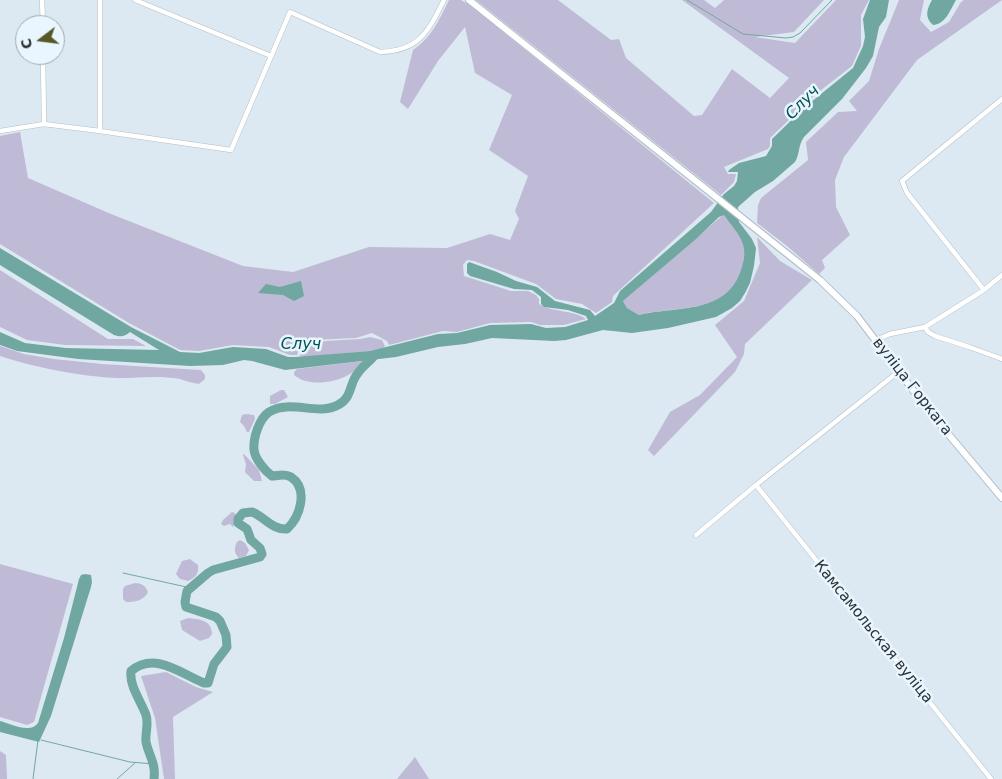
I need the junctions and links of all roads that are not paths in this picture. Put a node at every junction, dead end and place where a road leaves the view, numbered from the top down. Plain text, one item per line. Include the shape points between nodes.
1 (42, 0) edge
2 (100, 0) edge
3 (135, 0) edge
4 (444, 0) edge
5 (469, 0) edge
6 (43, 15) edge
7 (271, 56) junction
8 (43, 65) edge
9 (1002, 99) edge
10 (44, 124) junction
11 (0, 130) edge
12 (100, 131) junction
13 (1002, 275) edge
14 (984, 290) junction
15 (925, 327) junction
16 (876, 340) junction
17 (1002, 360) edge
18 (898, 372) junction
19 (756, 485) junction
20 (1002, 498) edge
21 (696, 535) dead end
22 (990, 779) edge

1 - 6 street
2 - 12 street
3 - 7 street
4 - 7 street via 418,41 395,51 380,52 290,12
5 - 16 main road, вуліца Горкага via 820,280
7 - 12 street via 231,150
8 - 10 street
9 - 14 street via 902,181 907,193
10 - 11 street
10 - 12 street
13 - 14 street
14 - 15 street
15 - 16 street
15 - 17 street via 935,336
16 - 18 main road, вуліца Горкага
18 - 19 street
18 - 20 main road, вуліца Горкага
19 - 21 street
19 - 22 street, Камсамольская вуліца

